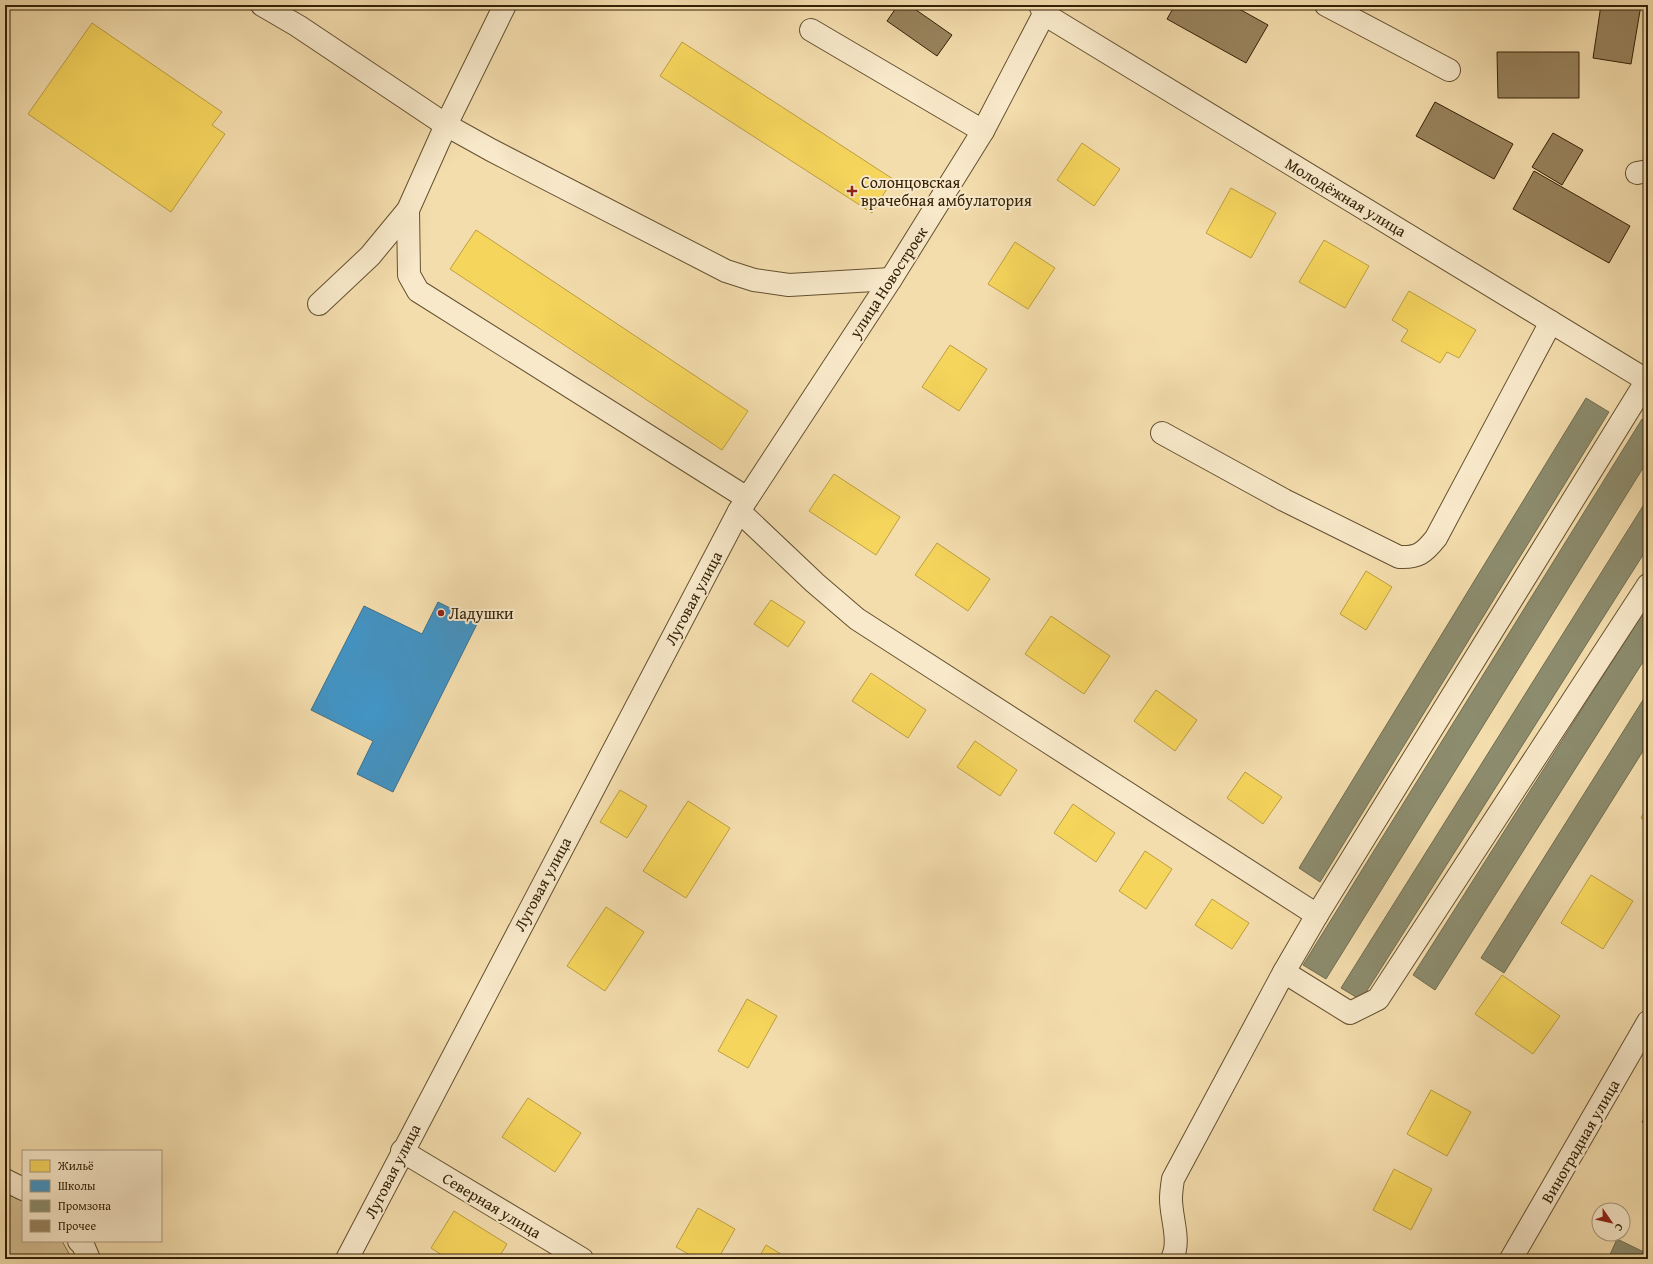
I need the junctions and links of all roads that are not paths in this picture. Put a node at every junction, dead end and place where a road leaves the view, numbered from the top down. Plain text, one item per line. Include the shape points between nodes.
1 (262, 5) edge
2 (505, 5) edge
3 (1326, 5) edge
4 (1042, 10) edge
5 (811, 30) dead end
6 (1449, 70) dead end
7 (446, 125) junction
8 (984, 131) junction
9 (408, 210) junction
10 (891, 279) junction
11 (319, 304) dead end
12 (1551, 322) junction
13 (1648, 380) edge
14 (1162, 433) dead end
15 (743, 504) junction
16 (1648, 585) edge
17 (1317, 915) junction
18 (1284, 972) junction
19 (1648, 1022) edge
20 (402, 1152) junction
21 (5, 1180) edge
22 (22, 1188) edge
23 (80, 1242) edge
24 (89, 1259) edge
25 (347, 1259) edge
26 (582, 1259) edge
27 (1172, 1259) edge
28 (1511, 1259) edge

1 - 7 street via 298,26
2 - 7 street
3 - 6 street
4 - 8 street, улица Новостроек
4 - 12 street, Молодёжная улица
5 - 8 street
7 - 9 street
7 - 10 street via 726,271 754,280 788,285
8 - 10 street, улица Новостроек
9 - 11 street via 370,256
9 - 15 street via 409,275 418,291
10 - 15 street, улица Новостроек
12 - 13 street, Молодёжная улица
12 - 14 street via 1436,538 1427,550 1413,558 1399,557 1284,500
13 - 17 street
15 - 17 street via 815,583 856,619
15 - 20 street, Луговая улица
16 - 18 street via 1378,999 1350,1013
17 - 18 street
18 - 27 street via 1173,1179 1171,1198 1175,1235
19 - 28 street, Виноградная улица
20 - 25 street, Луговая улица
20 - 26 street, Северная улица
21 - 22 street
23 - 24 street

